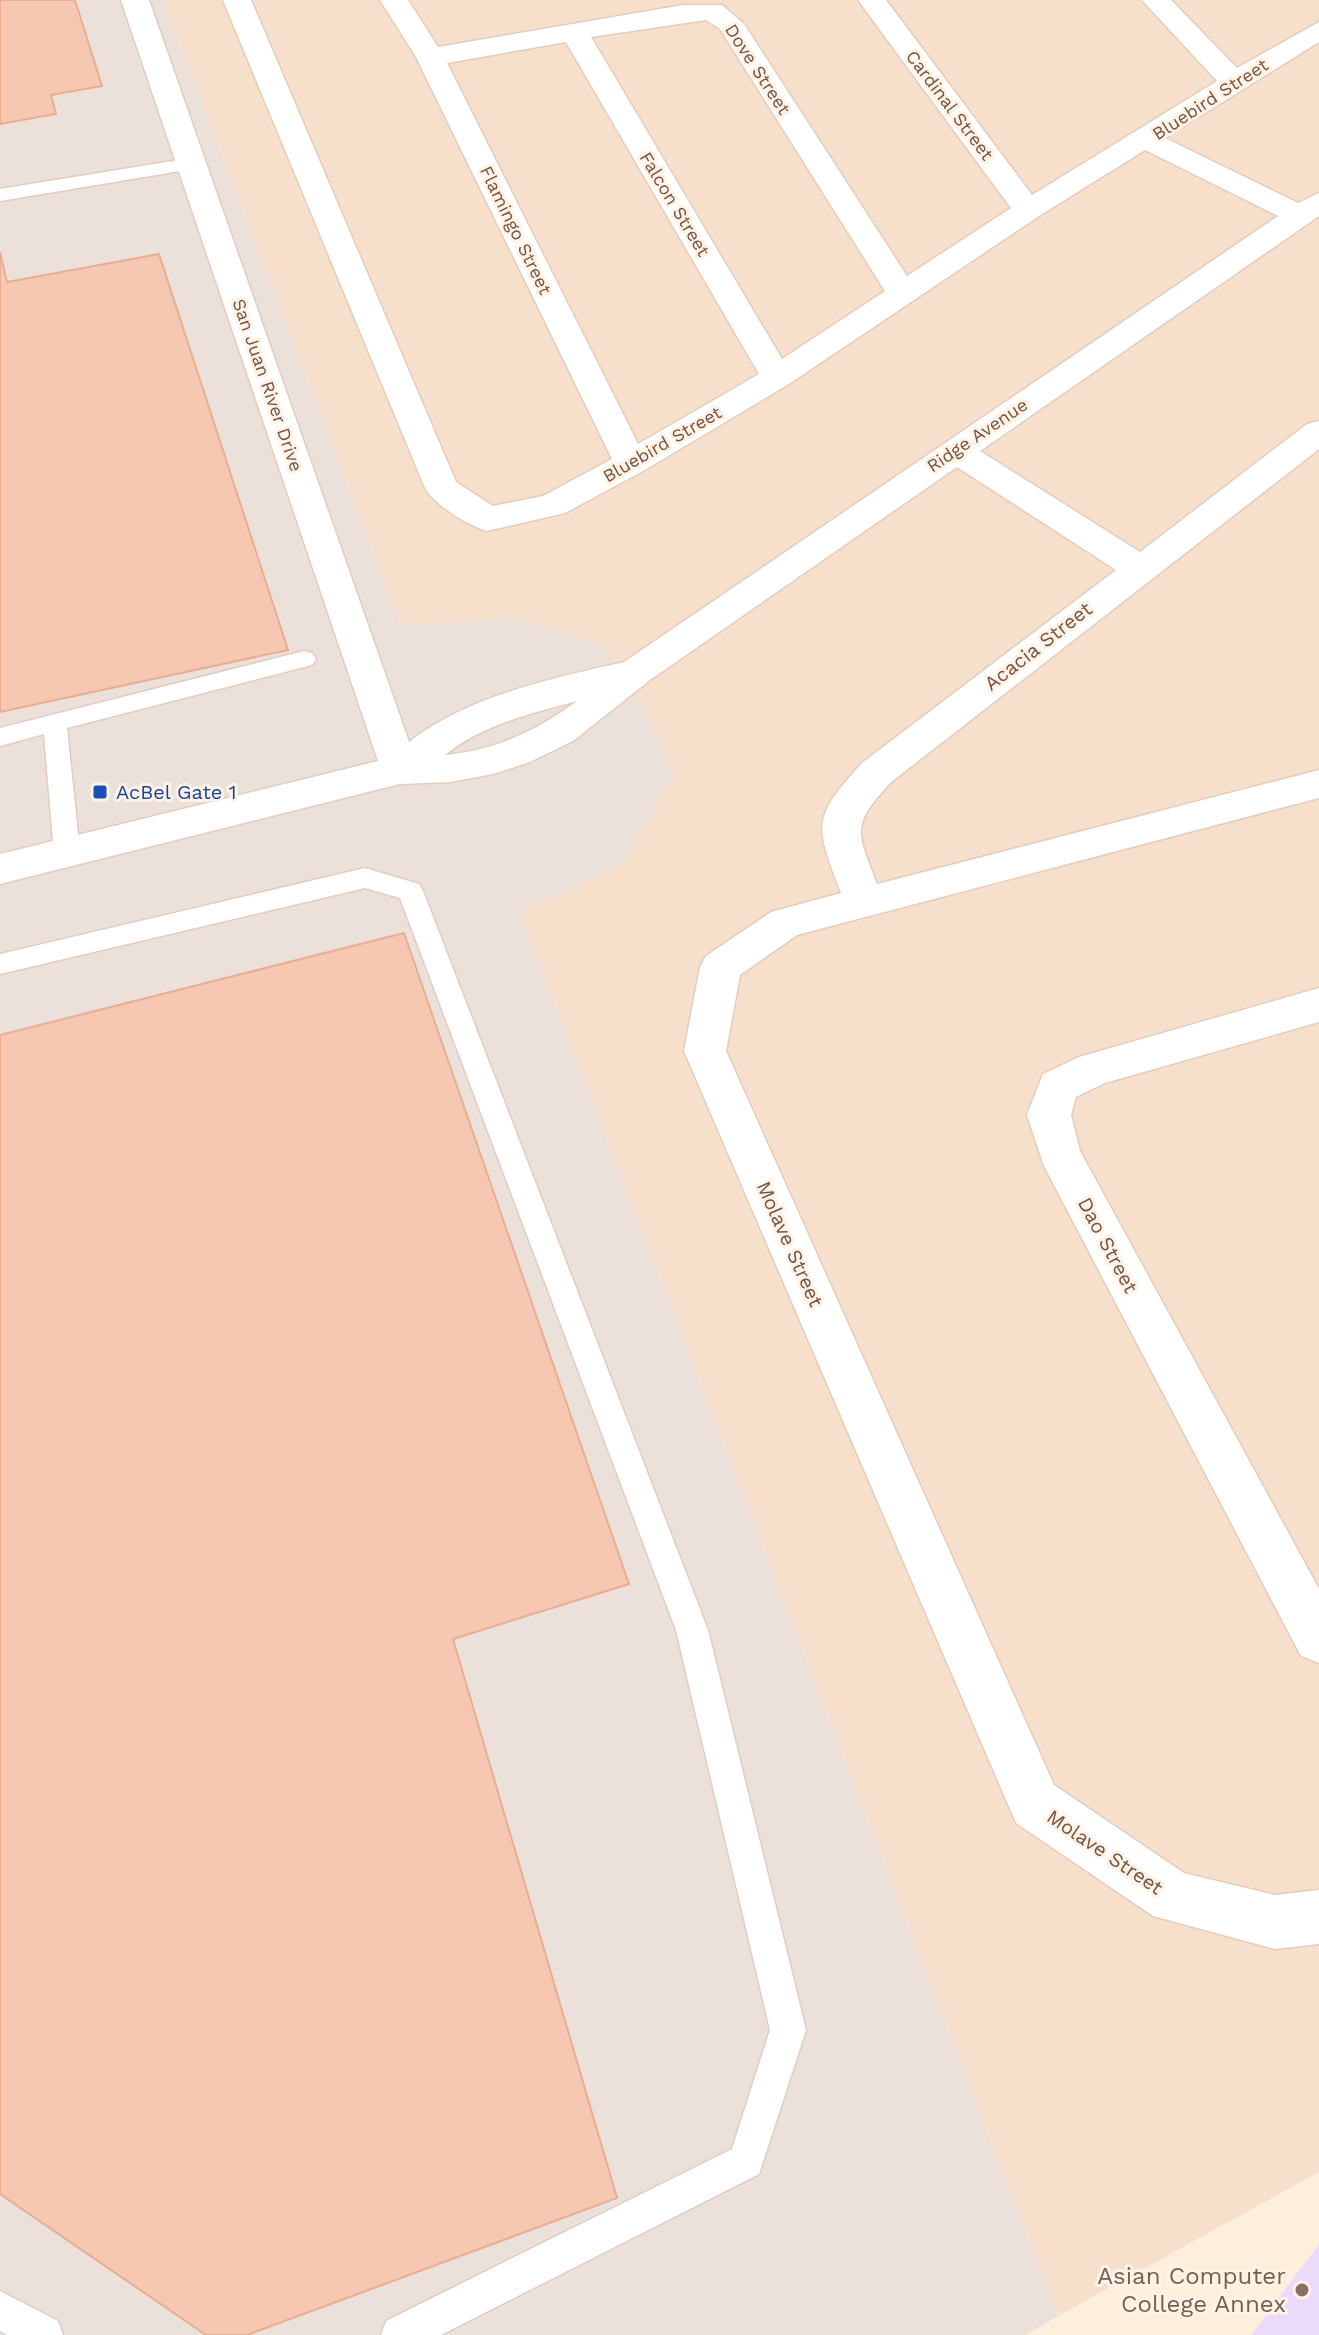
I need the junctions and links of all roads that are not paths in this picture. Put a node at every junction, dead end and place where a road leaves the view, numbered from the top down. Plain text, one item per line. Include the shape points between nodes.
1 (135, 0) edge
2 (394, 0) edge
3 (872, 0) edge
4 (1156, 0) edge
5 (248, 2) edge
6 (1319, 30) edge
7 (574, 32) junction
8 (430, 57) junction
9 (1233, 81) junction
10 (1147, 140) junction
11 (191, 164) junction
12 (0, 195) edge
13 (1309, 209) edge
14 (1028, 210) junction
15 (902, 292) junction
16 (777, 377) junction
17 (1319, 432) edge
18 (955, 450) junction
19 (631, 463) junction
20 (1139, 568) junction
21 (304, 659) dead end
22 (55, 724) junction
23 (0, 737) edge
24 (400, 770) junction
25 (1319, 784) edge
26 (67, 853) junction
27 (0, 869) edge
28 (865, 904) junction
29 (0, 964) edge
30 (1319, 1005) edge
31 (1319, 1639) edge
32 (1319, 1917) edge
33 (0, 2310) edge
34 (44, 2335) edge
35 (400, 2335) edge

1 - 11 street, San Juan River Drive
2 - 8 street, Flamingo Street
3 - 14 street, Cardinal Street
4 - 9 street
5 - 19 street, Bluebird Street via 442,488 487,519 553,505
6 - 9 street, Bluebird Street
7 - 8 street, Dove Street
7 - 15 street, Dove Street via 698,11 723,17
7 - 16 street, Falcon Street
8 - 19 street, Flamingo Street
9 - 10 street, Bluebird Street
10 - 13 street
10 - 14 street, Bluebird Street
11 - 12 lane
11 - 24 street, San Juan River Drive
13 - 18 street, Ridge Avenue
14 - 15 street, Bluebird Street
15 - 16 street, Bluebird Street
16 - 19 street, Bluebird Street
17 - 20 street, Acacia Street
18 - 20 street
18 - 24 street, Ridge Avenue via 637,671 602,704 545,742 468,766
20 - 28 street, Acacia Street via 876,773 846,806 839,835
21 - 22 lane
22 - 23 lane
22 - 26 lane
24 - 26 street, Ridge Avenue
25 - 28 street, Molave Street
26 - 27 street, Ridge Avenue
28 - 32 street, Molave Street via 785,923 721,967 705,1051 1035,1804 1172,1897 1275,1922
29 - 35 lane via 365,878 410,891 692,1630 788,2030 746,2161
30 - 31 street, Dao Street via 1094,1069 1058,1086 1049,1115 1059,1153
33 - 34 lane

